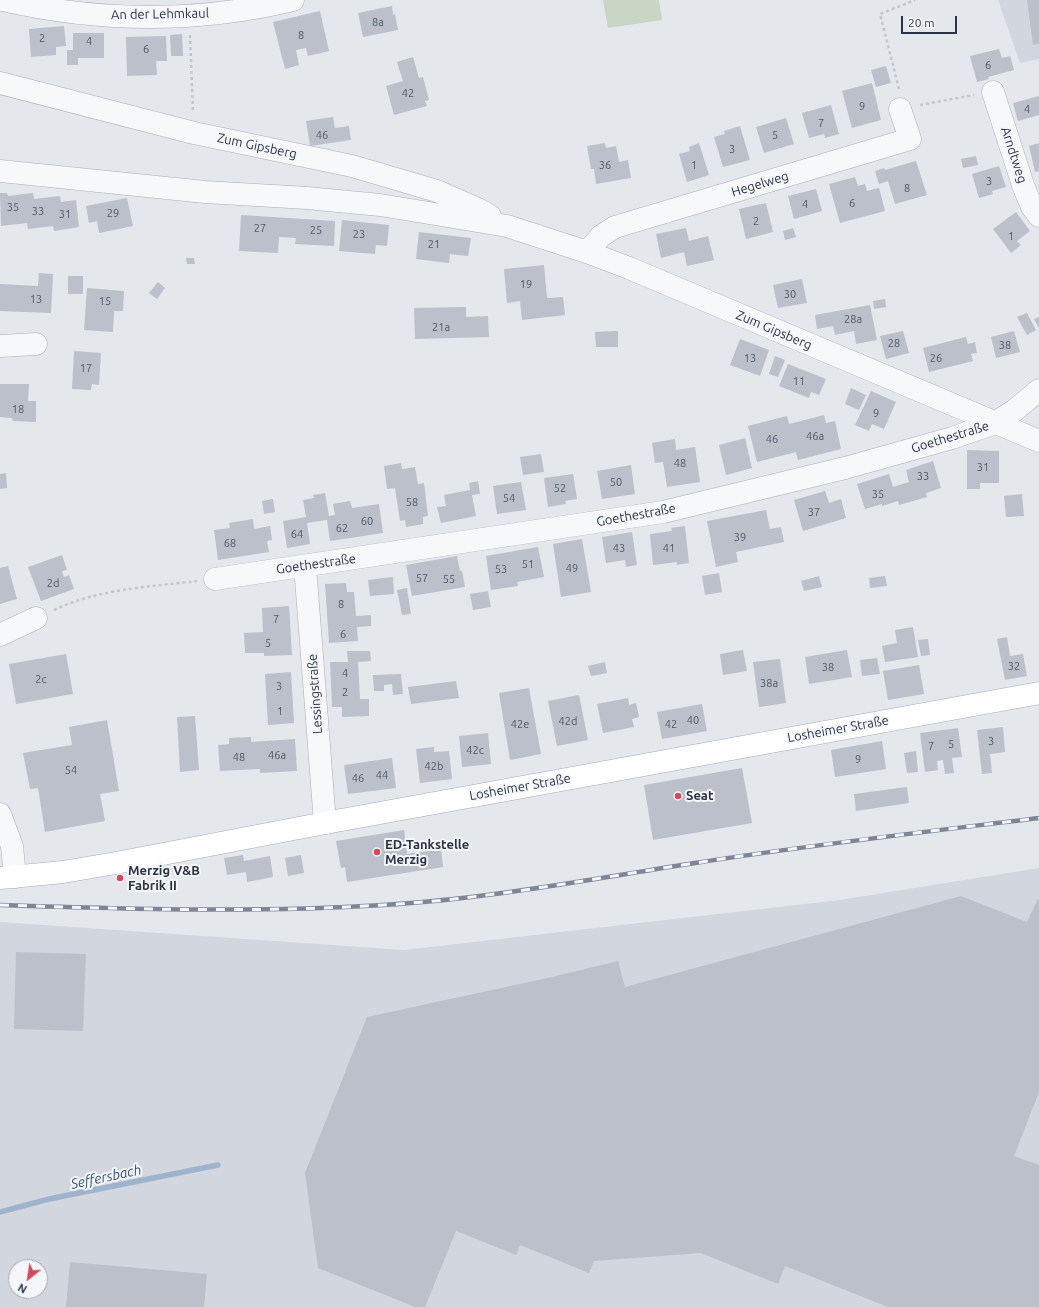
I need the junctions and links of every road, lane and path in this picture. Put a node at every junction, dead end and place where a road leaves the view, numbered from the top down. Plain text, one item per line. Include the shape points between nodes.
1 (3, 0) edge
2 (293, 0) edge
3 (915, 0) edge
4 (189, 17) junction
5 (0, 83) edge
6 (992, 92) joint
7 (899, 99) junction
8 (194, 133) junction
9 (0, 171) edge
10 (1039, 216) edge
11 (507, 226) junction
12 (587, 252) junction
13 (36, 344) dead end
14 (0, 346) edge
15 (1039, 390) edge
16 (995, 423) junction
17 (1039, 441) edge
18 (305, 566) junction
19 (215, 579) joint
20 (36, 618) joint
21 (0, 635) edge
22 (1039, 693) edge
23 (0, 814) edge
24 (325, 823) junction
25 (8, 878) edge

1 - 4 street, An der Lehmkaul via 84,14 132,18
2 - 4 street, An der Lehmkaul
3 - 7 path via 880,14
4 - 8 path
5 - 8 street, Zum Gipsberg
6 - 7 path
6 - 10 street, Arndtweg via 1023,185 1032,207
7 - 12 street, Hegelweg via 910,139 615,227 601,236
8 - 11 street, Zum Gipsberg via 352,166 437,191 480,210
9 - 11 street, Zum Gipsberg via 205,192 380,205
11 - 12 street, Zum Gipsberg
12 - 16 street, Zum Gipsberg
13 - 14 street
15 - 16 street, Goethestraße
16 - 17 street, Zum Gipsberg
16 - 18 street, Goethestraße via 952,438 845,468 663,512
18 - 19 street, Goethestraße
18 - 24 street, Lessingstraße
19 - 20 path via 111,591 69,603
20 - 21 street
22 - 24 main road, Losheimer Straße
23 - 25 street via 12,846
24 - 25 main road, Losheimer Straße via 116,863

